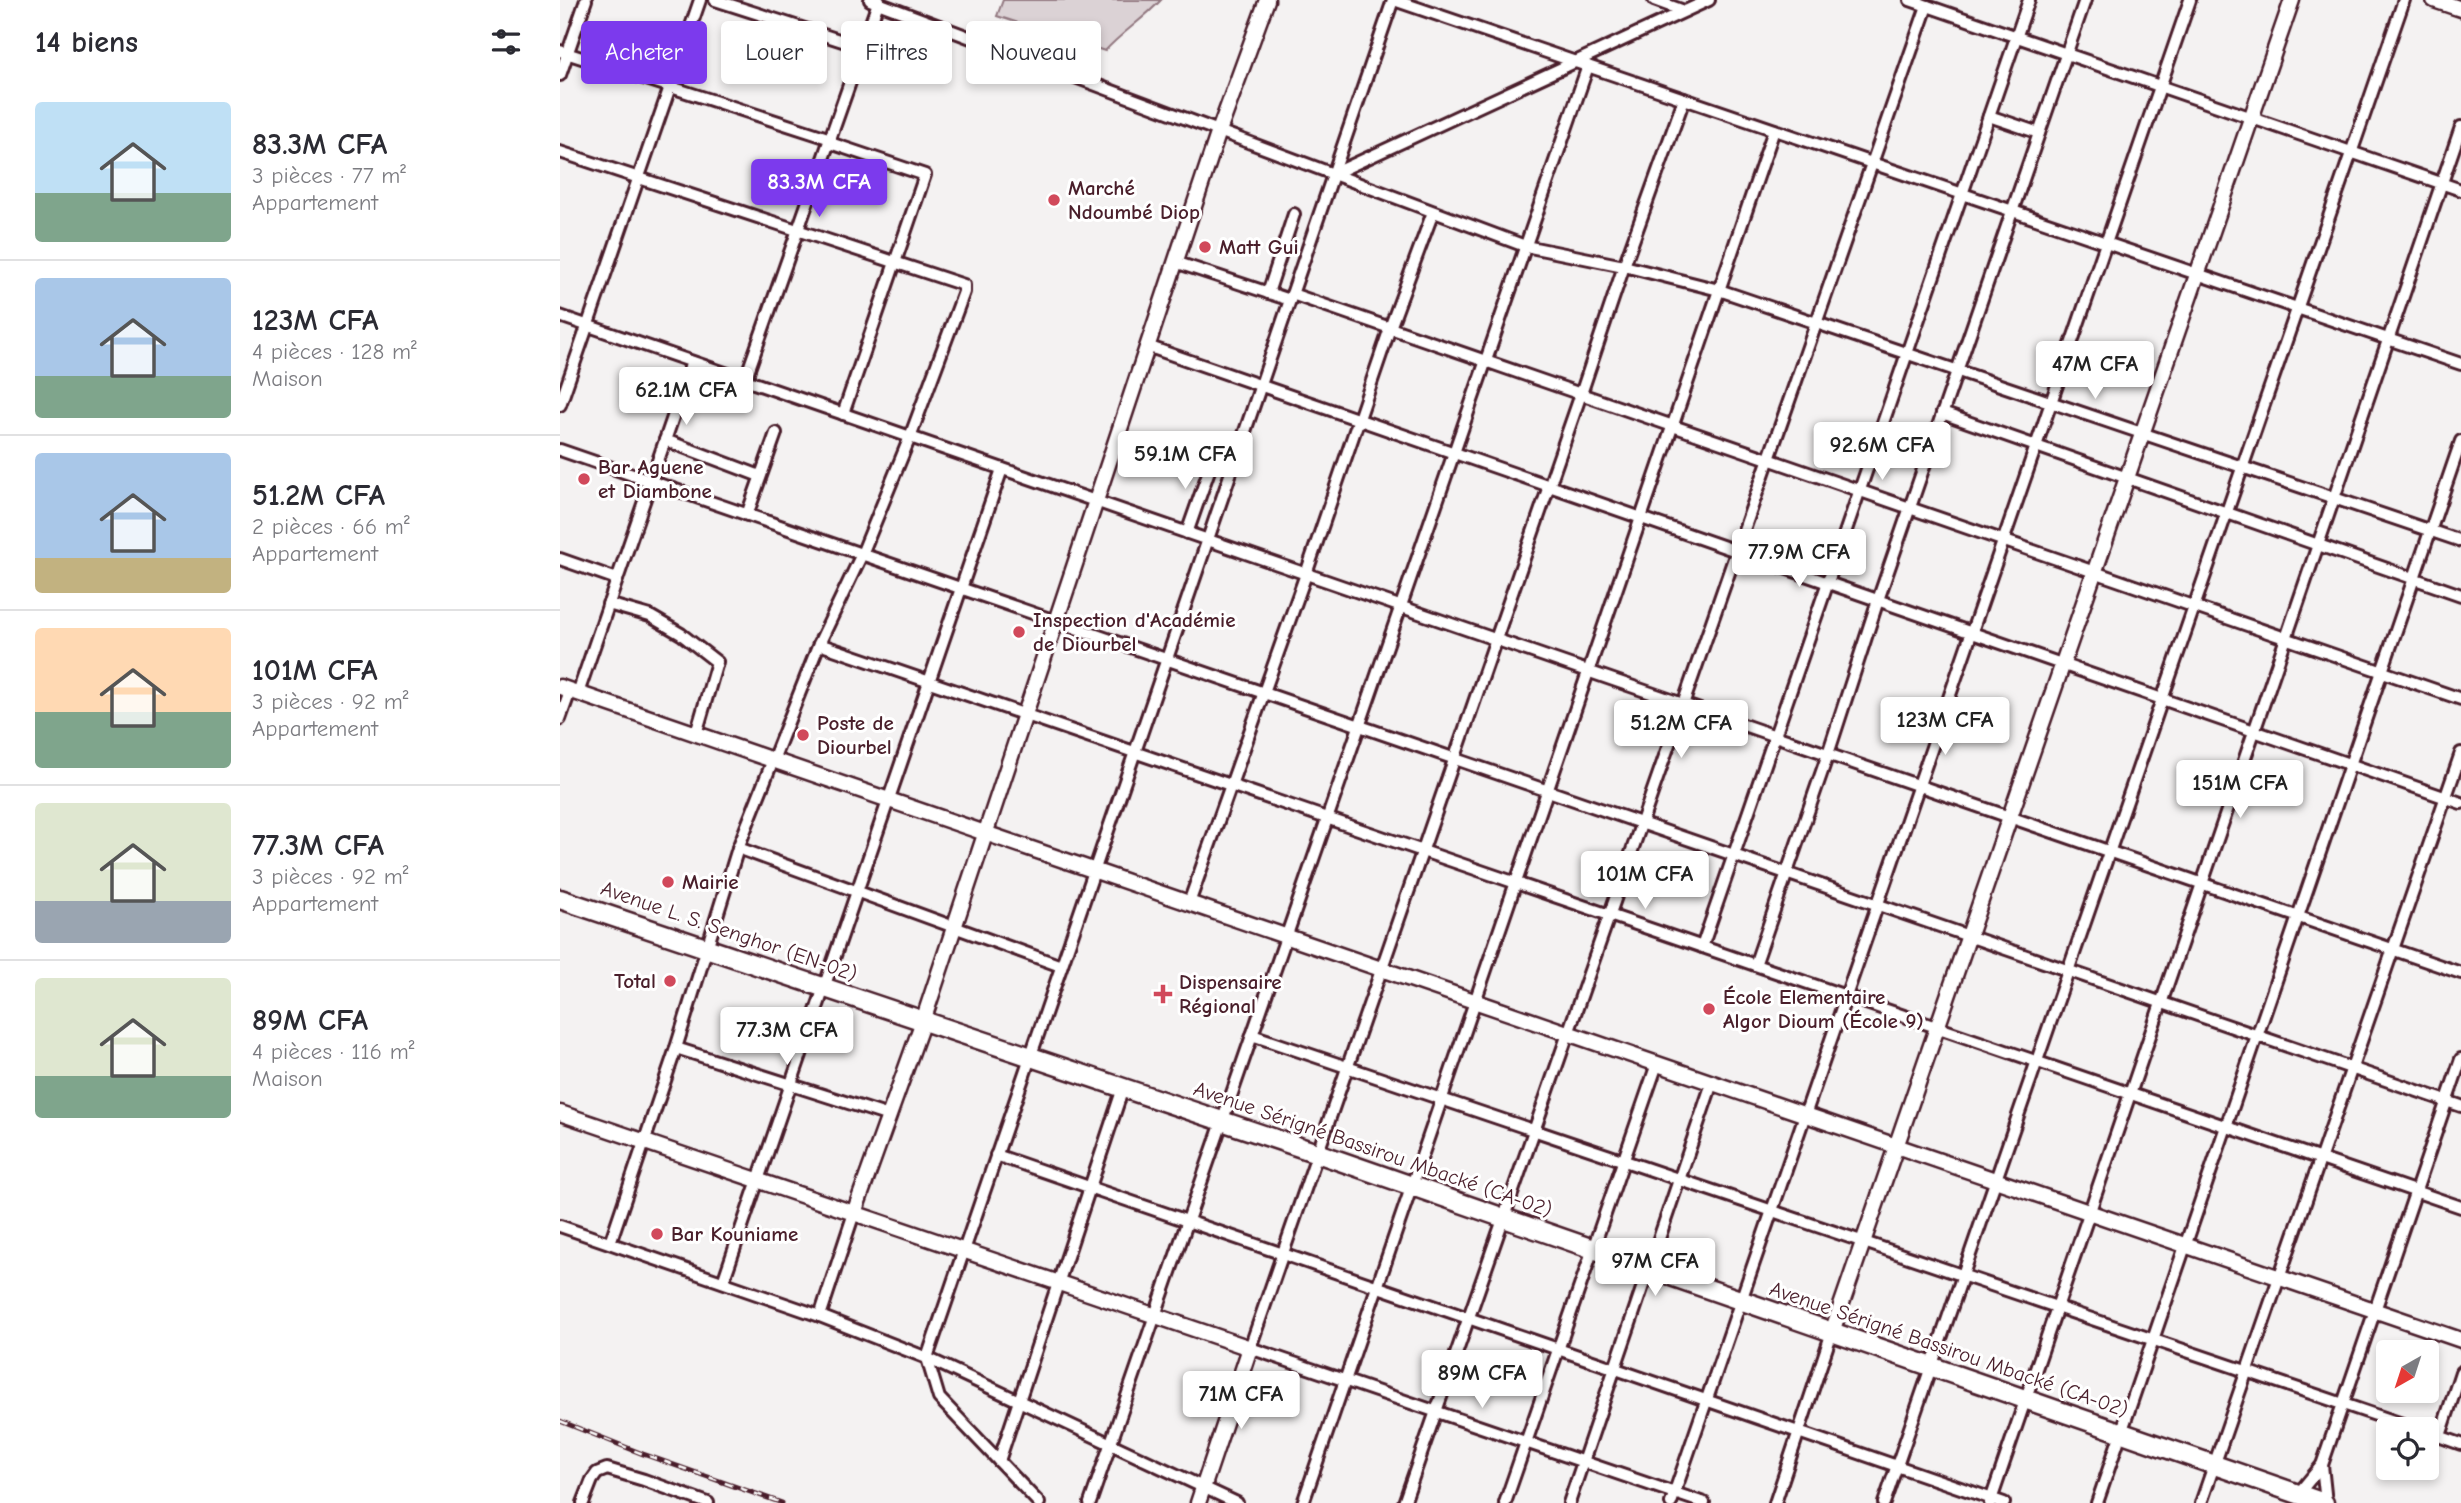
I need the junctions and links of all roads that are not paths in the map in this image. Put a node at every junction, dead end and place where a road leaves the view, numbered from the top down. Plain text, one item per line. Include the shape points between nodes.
1 (586, 0) edge
2 (700, 0) edge
3 (715, 0) edge
4 (1267, 0) edge
5 (1393, 0) edge
6 (1654, 0) edge
7 (1709, 0) edge
8 (1910, 0) edge
9 (2029, 0) edge
10 (2085, 0) edge
11 (2190, 0) edge
12 (2292, 0) edge
13 (2404, 0) edge
14 (2434, 0) edge
15 (876, 1) edge
16 (1927, 6) junction
17 (2461, 9) edge
18 (1684, 11) junction
19 (871, 21) edge
20 (2017, 37) junction
21 (841, 41) edge
22 (564, 52) edge
23 (2066, 54) junction
24 (1574, 62) junction
25 (1588, 66) junction
26 (560, 75) edge
27 (851, 84) edge
28 (2160, 86) junction
29 (670, 87) junction
30 (1684, 99) junction
31 (1989, 116) junction
32 (2252, 118) junction
33 (2461, 127) edge
34 (1774, 130) junction
35 (1219, 131) junction
36 (2039, 133) junction
37 (831, 141) junction
38 (560, 152) edge
39 (2352, 152) junction
40 (1872, 163) junction
41 (1333, 174) junction
42 (638, 178) junction
43 (2442, 183) junction
44 (2461, 190) edge
45 (1962, 194) junction
46 (2012, 211) junction
47 (1433, 212) junction
48 (1294, 214) dead end
49 (799, 230) junction
50 (2106, 243) junction
51 (1525, 246) junction
52 (894, 262) junction
53 (1175, 262) junction
54 (1624, 266) junction
55 (2197, 274) junction
56 (1719, 290) junction
57 (1268, 293) junction
58 (1291, 297) junction
59 (2297, 308) junction
60 (560, 316) edge
61 (1816, 323) junction
62 (587, 326) junction
63 (1390, 328) junction
64 (2388, 340) junction
65 (1147, 346) junction
66 (1907, 354) junction
67 (1486, 361) junction
68 (692, 362) junction
69 (2461, 364) edge
70 (1957, 371) junction
71 (745, 380) junction
72 (1260, 386) junction
73 (1581, 394) junction
74 (2051, 402) junction
75 (560, 405) edge
76 (1942, 413) junction
77 (843, 414) junction
78 (1358, 419) junction
79 (1673, 426) junction
80 (776, 433) dead end
81 (2142, 433) junction
82 (910, 437) junction
83 (665, 440) junction
84 (2461, 441) edge
85 (1172, 442) dead end
86 (2036, 446) junction
87 (560, 450) edge
88 (1454, 453) junction
89 (1213, 459) junction
90 (1769, 459) junction
91 (1233, 466) junction
92 (2242, 467) junction
93 (1002, 469) junction
94 (760, 476) junction
95 (2127, 478) junction
96 (650, 481) junction
97 (1549, 486) junction
98 (1860, 491) junction
99 (2334, 498) junction
100 (1096, 501) junction
101 (1910, 508) junction
102 (2226, 513) junction
103 (747, 515) junction
104 (1641, 518) junction
105 (2430, 531) junction
106 (1187, 533) junction
107 (1207, 540) junction
108 (2003, 540) junction
109 (2461, 541) edge
110 (2318, 545) junction
111 (1737, 551) junction
112 (862, 554) junction
113 (560, 559) edge
114 (2095, 572) junction
115 (1306, 574) junction
116 (617, 579) junction
117 (2414, 579) junction
118 (1828, 583) junction
119 (961, 589) junction
120 (2461, 595) edge
121 (1878, 600) junction
122 (608, 604) junction
123 (1401, 607) junction
124 (2194, 607) junction
125 (1056, 621) junction
126 (1971, 633) junction
127 (2286, 638) junction
128 (1496, 640) junction
129 (819, 643) junction
130 (1166, 659) junction
131 (2063, 664) junction
132 (1588, 671) junction
133 (2382, 672) junction
134 (929, 681) junction
135 (569, 690) edge
136 (1264, 693) junction
137 (2162, 699) junction
138 (2461, 699) edge
139 (1683, 704) junction
140 (1025, 714) junction
141 (560, 719) edge
142 (1359, 726) junction
143 (2255, 731) junction
144 (696, 734) junction
145 (1775, 736) junction
146 (1135, 752) junction
147 (2461, 753) edge
148 (1828, 754) junction
149 (1455, 759) junction
150 (772, 760) junction
151 (2350, 764) junction
152 (1230, 785) junction
153 (1919, 786) junction
154 (1547, 791) junction
155 (2446, 797) junction
156 (889, 800) junction
157 (2461, 803) edge
158 (2010, 817) junction
159 (1327, 818) junction
160 (1642, 823) junction
161 (985, 833) junction
162 (738, 848) junction
163 (1423, 851) junction
164 (2109, 852) junction
165 (1734, 855) junction
166 (1094, 871) junction
167 (1787, 874) junction
168 (1516, 883) junction
169 (2202, 884) junction
170 (857, 892) junction
171 (560, 899) edge
172 (1189, 904) junction
173 (1878, 905) junction
174 (1609, 915) junction
175 (2298, 917) junction
176 (954, 927) junction
177 (1969, 936) junction
178 (1286, 937) junction
179 (1702, 947) junction
180 (707, 948) junction
181 (2393, 950) junction
182 (1755, 965) junction
183 (1061, 966) junction
184 (1381, 970) junction
185 (2068, 971) junction
186 (2461, 973) edge
187 (824, 988) junction
188 (1846, 996) junction
189 (1475, 1002) junction
190 (2161, 1003) junction
191 (923, 1021) junction
192 (1938, 1028) junction
193 (1568, 1034) junction
194 (1252, 1035) junction
195 (2258, 1036) junction
196 (676, 1048) junction
197 (1030, 1057) junction
198 (2461, 1059) edge
199 (2037, 1062) junction
200 (1657, 1064) junction
201 (1348, 1067) junction
202 (2352, 1069) junction
203 (1712, 1083) junction
204 (791, 1085) junction
205 (1123, 1088) junction
206 (2130, 1094) junction
207 (1442, 1099) junction
208 (2446, 1101) junction
209 (2461, 1106) edge
210 (560, 1113) edge
211 (1805, 1115) junction
212 (889, 1116) junction
213 (1222, 1121) junction
214 (2226, 1127) junction
215 (1534, 1130) junction
216 (644, 1142) junction
217 (1896, 1146) junction
218 (1317, 1153) junction
219 (996, 1155) junction
220 (2320, 1159) junction
221 (1624, 1160) junction
222 (1679, 1179) junction
223 (758, 1180) junction
224 (1996, 1181) junction
225 (1412, 1186) junction
226 (1090, 1187) junction
227 (2415, 1192) junction
228 (2461, 1207) edge
229 (1772, 1210) junction
230 (854, 1213) junction
231 (2090, 1213) junction
232 (1504, 1218) junction
233 (1188, 1221) junction
234 (560, 1226) edge
235 (1864, 1241) junction
236 (610, 1243) junction
237 (2186, 1246) junction
238 (1593, 1249) junction
239 (964, 1250) junction
240 (1283, 1254) junction
241 (1649, 1268) junction
242 (1963, 1275) junction
243 (2279, 1278) junction
244 (723, 1282) junction
245 (1058, 1282) junction
246 (1377, 1286) junction
247 (1741, 1300) junction
248 (2057, 1307) junction
249 (2374, 1310) junction
250 (1155, 1315) junction
251 (820, 1316) junction
252 (1469, 1318) junction
253 (1832, 1332) junction
254 (2153, 1339) junction
255 (2461, 1340) edge
256 (1250, 1348) junction
257 (1559, 1349) junction
258 (926, 1359) junction
259 (1931, 1367) junction
260 (1615, 1369) junction
261 (2247, 1371) junction
262 (2461, 1372) edge
263 (1345, 1380) junction
264 (2025, 1399) junction
265 (1706, 1400) junction
266 (1018, 1402) junction
267 (2343, 1404) junction
268 (1436, 1411) junction
269 (2382, 1417) edge
270 (1799, 1432) junction
271 (2122, 1433) junction
272 (2440, 1436) joint
273 (1526, 1442) junction
274 (1110, 1444) junction
275 (2461, 1444) edge
276 (999, 1461) junction
277 (1583, 1462) junction
278 (2214, 1465) junction
279 (2322, 1465) junction
280 (1897, 1466) junction
281 (1204, 1488) junction
282 (2298, 1494) junction
283 (1673, 1498) edge
284 (1991, 1501) edge
285 (583, 1503) edge
286 (708, 1503) edge
287 (1039, 1503) edge
288 (1090, 1503) edge
289 (1198, 1503) edge
290 (1237, 1503) edge
291 (1303, 1503) edge
292 (1404, 1503) edge
293 (1505, 1503) edge
294 (1569, 1503) edge
295 (1704, 1503) edge
296 (1775, 1503) edge
297 (1884, 1503) edge
298 (2004, 1503) edge
299 (2098, 1503) edge
300 (2201, 1503) edge
301 (2325, 1503) edge

1 - 22 street
2 - 29 street
3 - 21 street
4 - 35 street
5 - 24 street
5 - 41 street
6 - 18 street
7 - 18 street
8 - 16 street
9 - 20 street
10 - 23 street
11 - 28 street
12 - 32 street
13 - 39 street
14 - 17 street
15 - 19 street
15 - 35 street
16 - 20 street
16 - 40 street
18 - 24 street
20 - 23 street
20 - 31 street
22 - 26 street
22 - 29 street
23 - 28 street
23 - 36 street
24 - 25 street
24 - 41 street
25 - 30 street
25 - 51 street
27 - 37 street
28 - 32 street
28 - 50 street
29 - 37 street
29 - 42 street
30 - 34 street
30 - 54 street
31 - 36 street
31 - 45 street
32 - 39 street
32 - 55 street
33 - 43 street
34 - 40 street
34 - 56 street
35 - 41 street
35 - 53 street
36 - 46 street
37 - 49 street
37 - 52 street via 925,175
38 - 42 street
39 - 43 street
39 - 59 street
40 - 45 street
40 - 61 street
41 - 47 street
41 - 58 street
42 - 49 street
42 - 62 street
43 - 44 street
43 - 64 street
45 - 46 street
45 - 66 street
46 - 50 street
46 - 70 street
47 - 51 street
47 - 63 street
48 - 57 street
49 - 52 street
49 - 71 street
50 - 55 street
50 - 74 street
51 - 54 street
51 - 67 street
52 - 77 street
52 - 82 street via 964,285
53 - 57 street
53 - 65 street
54 - 56 street
54 - 73 street
55 - 59 street
55 - 81 street
56 - 61 street
56 - 79 street
57 - 58 street
58 - 63 street
58 - 72 street
59 - 64 street
59 - 92 street
60 - 62 street
61 - 66 street
61 - 90 street
62 - 68 street
62 - 75 street
63 - 67 street
63 - 78 street
64 - 69 street
64 - 99 street
65 - 72 street
65 - 100 street
66 - 70 street
66 - 98 street
67 - 73 street
67 - 88 street
68 - 71 street
68 - 83 street
70 - 74 street
70 - 76 street
71 - 77 street
72 - 78 street
72 - 91 street
73 - 79 street
73 - 97 street
74 - 81 street
74 - 86 street
76 - 86 street
76 - 101 street
77 - 82 street
78 - 88 street
78 - 115 street
79 - 90 street
79 - 104 street
80 - 94 street
81 - 92 street
81 - 95 street
82 - 93 street
82 - 112 street
83 - 94 street
83 - 96 street
84 - 105 street
85 - 89 street
86 - 95 street
86 - 108 street
87 - 96 street
88 - 97 street
88 - 123 street
89 - 91 street
89 - 106 street
90 - 98 street
90 - 111 street
91 - 107 street
92 - 99 street
92 - 102 street
93 - 100 street
93 - 119 street
94 - 103 street
95 - 102 street
95 - 114 street
96 - 103 street
96 - 116 street
97 - 104 street
97 - 128 street
98 - 101 street
98 - 118 street
99 - 105 street
99 - 110 street
100 - 106 street
100 - 125 street
101 - 108 street
101 - 121 street
102 - 110 street
102 - 124 street
103 - 112 street
104 - 111 street
104 - 132 street
105 - 109 street
105 - 117 street
106 - 107 street
107 - 115 street
107 - 130 street
108 - 114 street
108 - 126 street
110 - 117 street
110 - 127 street
111 - 118 street
111 - 139 street
112 - 119 street
112 - 129 street
113 - 116 street
114 - 124 street
114 - 131 street
115 - 123 street
115 - 136 street
116 - 122 street
117 - 120 street
117 - 133 street
118 - 121 street
118 - 145 street
119 - 125 street
119 - 134 street
121 - 126 street
121 - 148 street
122 - 135 street
122 - 144 street via 661,622 716,662
123 - 128 street
123 - 142 street
124 - 127 street
124 - 137 street
125 - 130 street
125 - 140 street
126 - 131 street
126 - 153 street
127 - 133 street
127 - 143 street
128 - 132 street
128 - 149 street
129 - 134 street
129 - 150 street
130 - 136 street
130 - 146 street
131 - 137 street
131 - 158 street
132 - 139 street
132 - 154 street
133 - 138 street
133 - 151 street
134 - 140 street
134 - 156 street
135 - 141 street
135 - 144 street
136 - 142 street
136 - 152 street
137 - 143 street
137 - 164 street
139 - 145 street
139 - 160 street
140 - 146 street
140 - 161 street
142 - 149 street
142 - 159 street
143 - 151 street
143 - 169 street
144 - 150 street
145 - 148 street
145 - 165 street
146 - 152 street
146 - 166 street
147 - 155 street
148 - 153 street
148 - 167 street
149 - 154 street
149 - 163 street
150 - 156 street
150 - 162 street
151 - 155 street
151 - 175 street
152 - 159 street
152 - 172 street
153 - 158 street
153 - 173 street
154 - 160 street
154 - 168 street
155 - 157 street
155 - 181 street
156 - 161 street
156 - 170 street
158 - 164 street
158 - 177 street
159 - 163 street
159 - 178 street
160 - 165 street
160 - 174 street
161 - 166 street
161 - 176 street
162 - 170 street
162 - 180 street
163 - 168 street
163 - 184 street
164 - 169 street
164 - 185 street
165 - 167 street
165 - 179 street
166 - 172 street
166 - 183 street
167 - 173 street
167 - 182 street
168 - 174 street
168 - 189 street
169 - 175 street
169 - 190 street
170 - 176 street
170 - 187 street
171 - 180 main road, Avenue L. S. Senghor (EN-02)
172 - 178 street
173 - 177 street
173 - 188 street
174 - 179 street
174 - 193 street
175 - 181 street
175 - 195 street
176 - 183 street
176 - 191 street
177 - 185 street
177 - 192 street
178 - 184 street
178 - 194 street
179 - 182 street
180 - 187 main road, Avenue L. S. Senghor (EN-02)
180 - 196 street
181 - 186 street
181 - 202 street
182 - 188 street
183 - 197 street
184 - 189 street
184 - 201 street
185 - 190 street
185 - 199 street
187 - 191 main road, Avenue L. S. Senghor (EN-02)
187 - 204 street
188 - 192 street
188 - 211 street
189 - 193 street
189 - 207 street
190 - 195 street
190 - 206 street
191 - 197 main road, Avenue Sérigné Bassirou Mbacké (CA-02)
191 - 212 street
192 - 199 street
192 - 217 street
193 - 200 street
193 - 215 street
194 - 201 street
194 - 213 street
195 - 202 street
195 - 214 street
196 - 204 street
196 - 216 street
197 - 205 main road, Avenue Sérigné Bassirou Mbacké (CA-02)
197 - 219 street
198 - 208 street
199 - 206 street
199 - 224 street
200 - 203 street
200 - 221 street
201 - 207 street
201 - 218 street
202 - 208 street
202 - 220 street
203 - 211 street
203 - 222 street
204 - 212 street
204 - 223 street
205 - 213 main road, Avenue Sérigné Bassirou Mbacké (CA-02)
205 - 226 street
206 - 214 street
206 - 231 street
207 - 215 street
207 - 225 street
208 - 209 street
208 - 227 street
210 - 216 street
211 - 217 street
211 - 229 street
212 - 230 street
213 - 218 main road, Avenue Sérigné Bassirou Mbacké (CA-02)
213 - 233 street
214 - 220 street
214 - 237 street
215 - 221 street
215 - 232 street
216 - 223 street
216 - 236 street
217 - 224 street
217 - 235 street
218 - 225 main road, Avenue Sérigné Bassirou Mbacké (CA-02)
218 - 240 street
219 - 226 street
219 - 239 street
220 - 227 street
220 - 243 street
221 - 222 street
221 - 238 street
222 - 229 street
222 - 241 street
223 - 230 street
223 - 244 street
224 - 231 street
224 - 242 street
225 - 232 main road, Avenue Sérigné Bassirou Mbacké (CA-02)
225 - 246 street
226 - 233 street
226 - 245 street
227 - 228 street
227 - 249 street
229 - 235 street
229 - 247 street
230 - 239 street
230 - 251 street
231 - 237 street
231 - 248 street
232 - 238 main road, Avenue Sérigné Bassirou Mbacké (CA-02)
232 - 252 street
233 - 240 street
233 - 250 street
234 - 236 street
235 - 242 street
235 - 253 street
236 - 244 street
237 - 243 street
237 - 254 street
238 - 241 main road, Avenue Sérigné Bassirou Mbacké (CA-02)
238 - 257 street
239 - 245 street
239 - 258 street
240 - 246 street
240 - 256 street
241 - 247 main road, Avenue Sérigné Bassirou Mbacké (CA-02)
241 - 260 street
242 - 248 street
242 - 259 street
243 - 249 street
243 - 261 street
244 - 251 street
245 - 250 street
245 - 266 street
246 - 252 street
246 - 263 street
247 - 253 main road, Avenue Sérigné Bassirou Mbacké (CA-02)
247 - 265 street
248 - 254 street
248 - 264 street
249 - 255 street
249 - 267 street
250 - 256 street
250 - 274 street
251 - 258 street
252 - 257 street
252 - 268 street
253 - 259 main road, Avenue Sérigné Bassirou Mbacké (CA-02)
253 - 270 street
254 - 261 street
254 - 271 street
256 - 263 street
256 - 281 street
257 - 260 street
257 - 273 street
258 - 266 street
258 - 276 street via 939,1398
259 - 264 main road, Avenue Sérigné Bassirou Mbacké (CA-02)
259 - 280 street
260 - 265 street
260 - 277 street
261 - 267 street
261 - 278 street
262 - 272 street
263 - 268 street
263 - 291 street
264 - 271 main road, Avenue Sérigné Bassirou Mbacké (CA-02)
264 - 284 street
265 - 270 street
265 - 283 street
266 - 274 street
266 - 276 street
267 - 269 street
267 - 279 street
268 - 273 street
268 - 292 street
270 - 280 street
270 - 296 street
271 - 278 main road, Avenue Sérigné Bassirou Mbacké (CA-02)
271 - 299 street
272 - 275 street
273 - 277 street
273 - 293 street
274 - 281 street
274 - 288 street
276 - 287 street
277 - 283 street
277 - 294 street
278 - 282 main road, Avenue Sérigné Bassirou Mbacké (CA-02)
278 - 300 street
279 - 282 street
279 - 301 street
280 - 284 street
280 - 297 street
281 - 289 street
281 - 290 street
282 - 301 main road, Avenue Sérigné Bassirou Mbacké (CA-02)
283 - 295 street
284 - 298 street
285 - 286 street via 597,1473 607,1469

